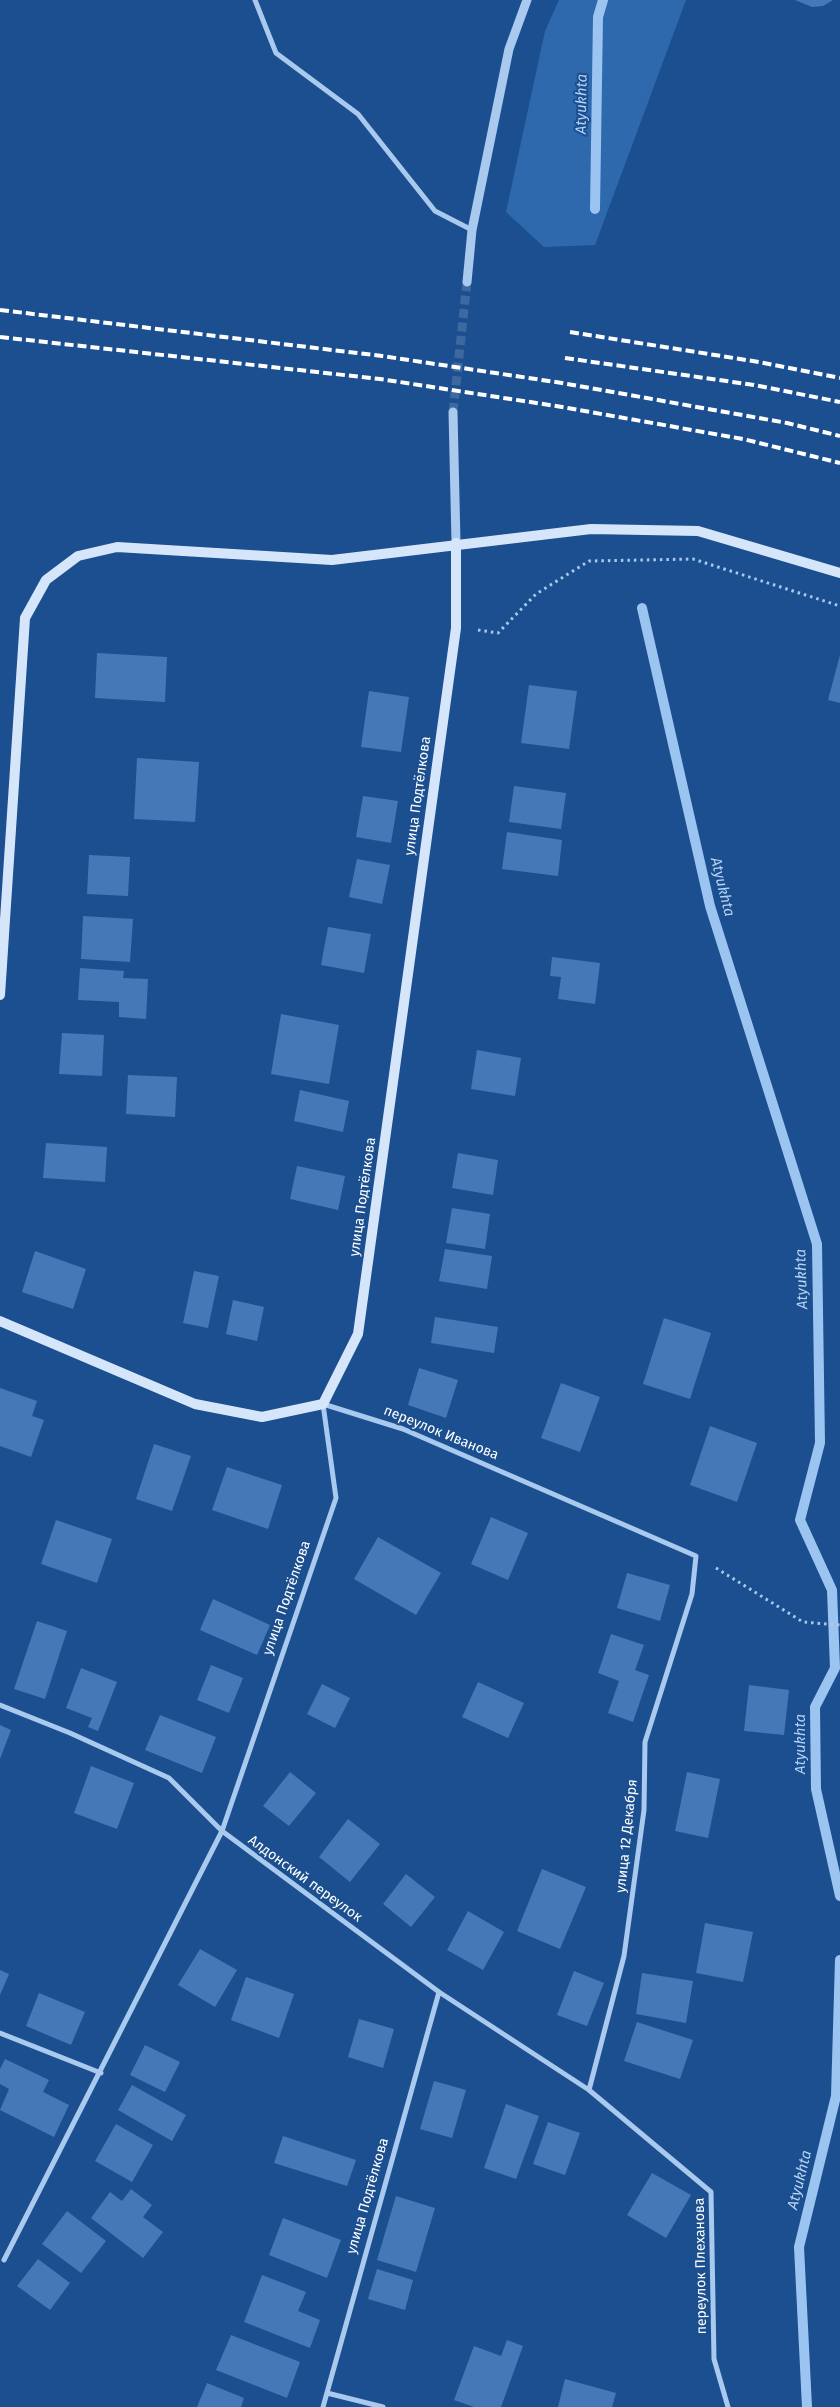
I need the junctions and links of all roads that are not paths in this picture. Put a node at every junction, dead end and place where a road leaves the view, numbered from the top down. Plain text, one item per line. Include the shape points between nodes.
1 (255, 0) edge
2 (527, 0) edge
3 (472, 230) junction
4 (467, 282) tunnel mouth
5 (453, 412) tunnel mouth
6 (456, 543) junction
7 (840, 573) edge
8 (2, 940) edge
9 (0, 995) edge
10 (0, 1321) edge
11 (323, 1404) junction
12 (696, 1556) joint
13 (0, 1705) edge
14 (222, 1831) junction
15 (439, 1992) junction
16 (0, 2033) edge
17 (101, 2073) junction
18 (589, 2090) junction
19 (4, 2260) dead end
20 (327, 2393) junction
21 (323, 2407) edge
22 (383, 2407) edge
23 (728, 2407) edge

1 - 3 street via 276,52 358,114 436,211
2 - 3 street via 509,49
3 - 4 street
5 - 6 street
6 - 7 main road via 591,528 698,532
6 - 8 main road via 332,560 117,547 78,556 46,580 25,618
6 - 11 main road, улица Подтёлкова via 456,628 358,1334
8 - 9 main road
10 - 11 main road, переулок Иванова via 195,1404 262,1417
11 - 12 street, переулок Иванова via 403,1429
11 - 14 street, улица Подтёлкова via 336,1498
12 - 18 street, улица 12 Декабря via 692,1594 645,1742 644,1810 624,1956
13 - 14 street, Алдонский переулок via 168,1778
14 - 15 street, Алдонский переулок
14 - 17 street, улица Подтёлкова
15 - 18 street, Алдонский переулок
15 - 20 street, улица Подтёлкова
16 - 17 street
17 - 19 street, улица Подтёлкова
18 - 23 street, переулок Плеханова via 711,2192 714,2359
20 - 21 street, улица Подтёлкова
20 - 22 street

